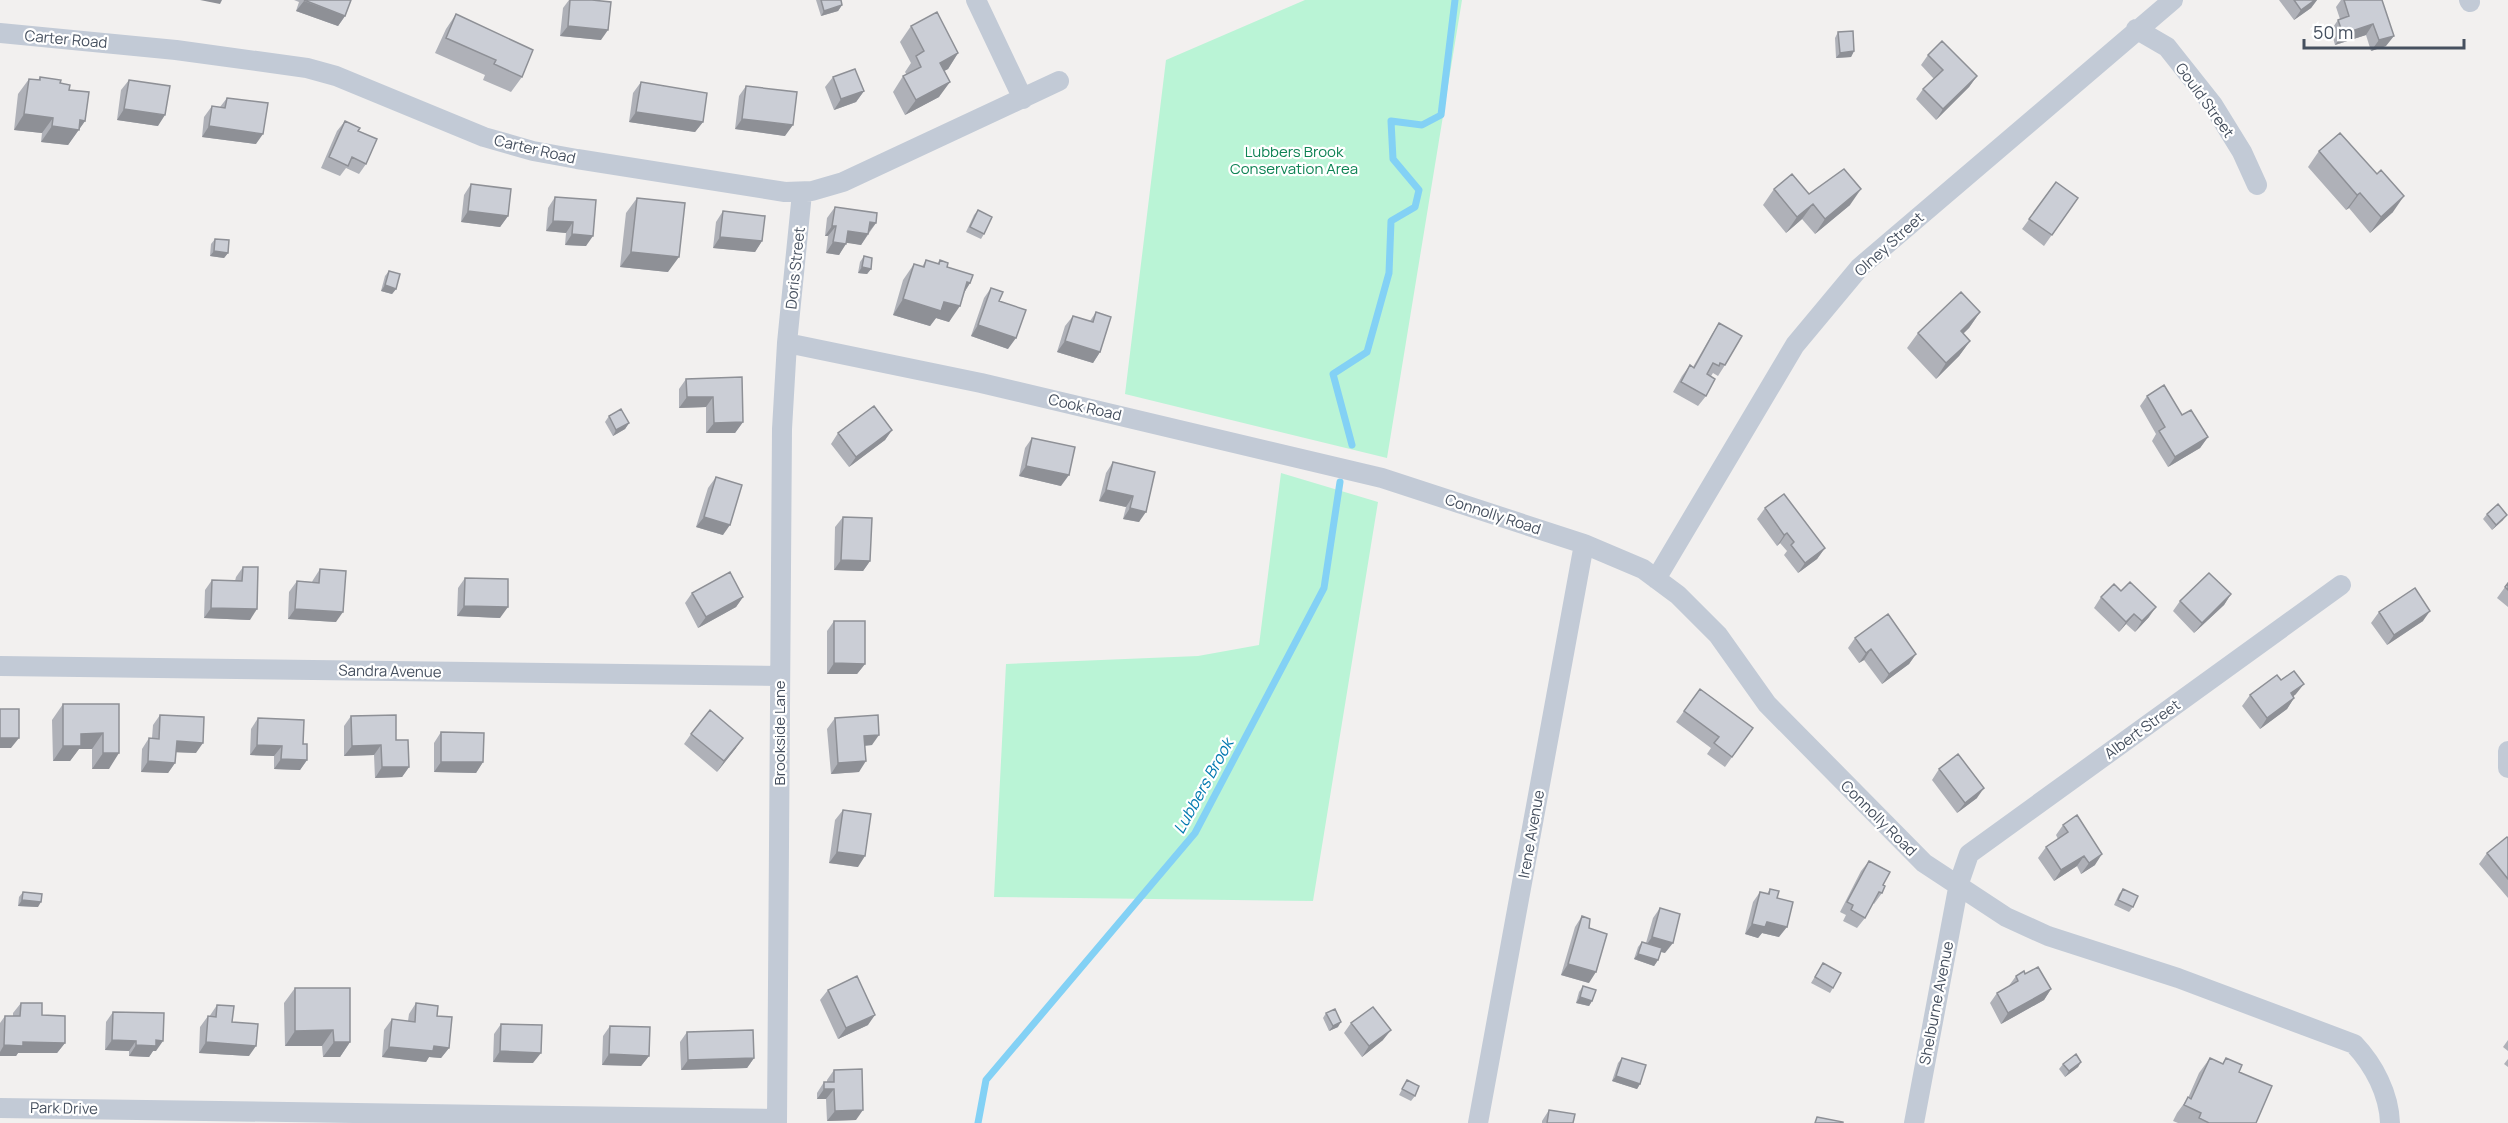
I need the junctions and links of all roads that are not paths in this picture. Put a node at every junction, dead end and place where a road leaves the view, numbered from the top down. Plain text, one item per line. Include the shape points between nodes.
1 (976, 0) edge
2 (2173, 0) edge
3 (2136, 29) junction
4 (0, 33) edge
5 (1059, 81) dead end
6 (1023, 99) junction
7 (2257, 185) dead end
8 (802, 193) junction
9 (787, 343) junction
10 (1382, 478) joint
11 (1584, 544) junction
12 (1656, 579) junction
13 (2341, 585) dead end
14 (0, 666) edge
15 (780, 676) junction
16 (2508, 751) edge
17 (2508, 768) edge
18 (1959, 884) junction
19 (0, 1107) edge
20 (777, 1121) edge
21 (1478, 1123) edge
22 (1914, 1123) edge
23 (2390, 1123) edge

1 - 6 street
2 - 3 street, Olney Street
3 - 7 street, Gould Street via 2167,47 2213,105
3 - 12 street, Olney Street via 1860,267 1795,345
4 - 8 street, Carter Road via 297,66 336,76 510,145 643,170
5 - 6 street, Carter Road
6 - 8 street, Carter Road via 843,182
8 - 9 street, Doris Street
9 - 10 street, Cook Road via 981,383
9 - 15 street, Brookside Lane via 782,429
10 - 11 street, Connolly Road
11 - 12 street, Connolly Road via 1643,569
11 - 21 street, Irene Avenue
12 - 18 street, Connolly Road via 1678,595 1718,636 1767,704 1867,807 1924,862
13 - 18 street, Albert Street via 1969,854
14 - 15 street, Sandra Avenue
15 - 20 street, Brookside Lane
16 - 17 street
18 - 22 street, Shelburne Avenue
18 - 23 street, Connolly Road via 2006,917 2048,936 2178,978 2354,1044 2376,1073 2390,1111
19 - 20 street, Park Drive

